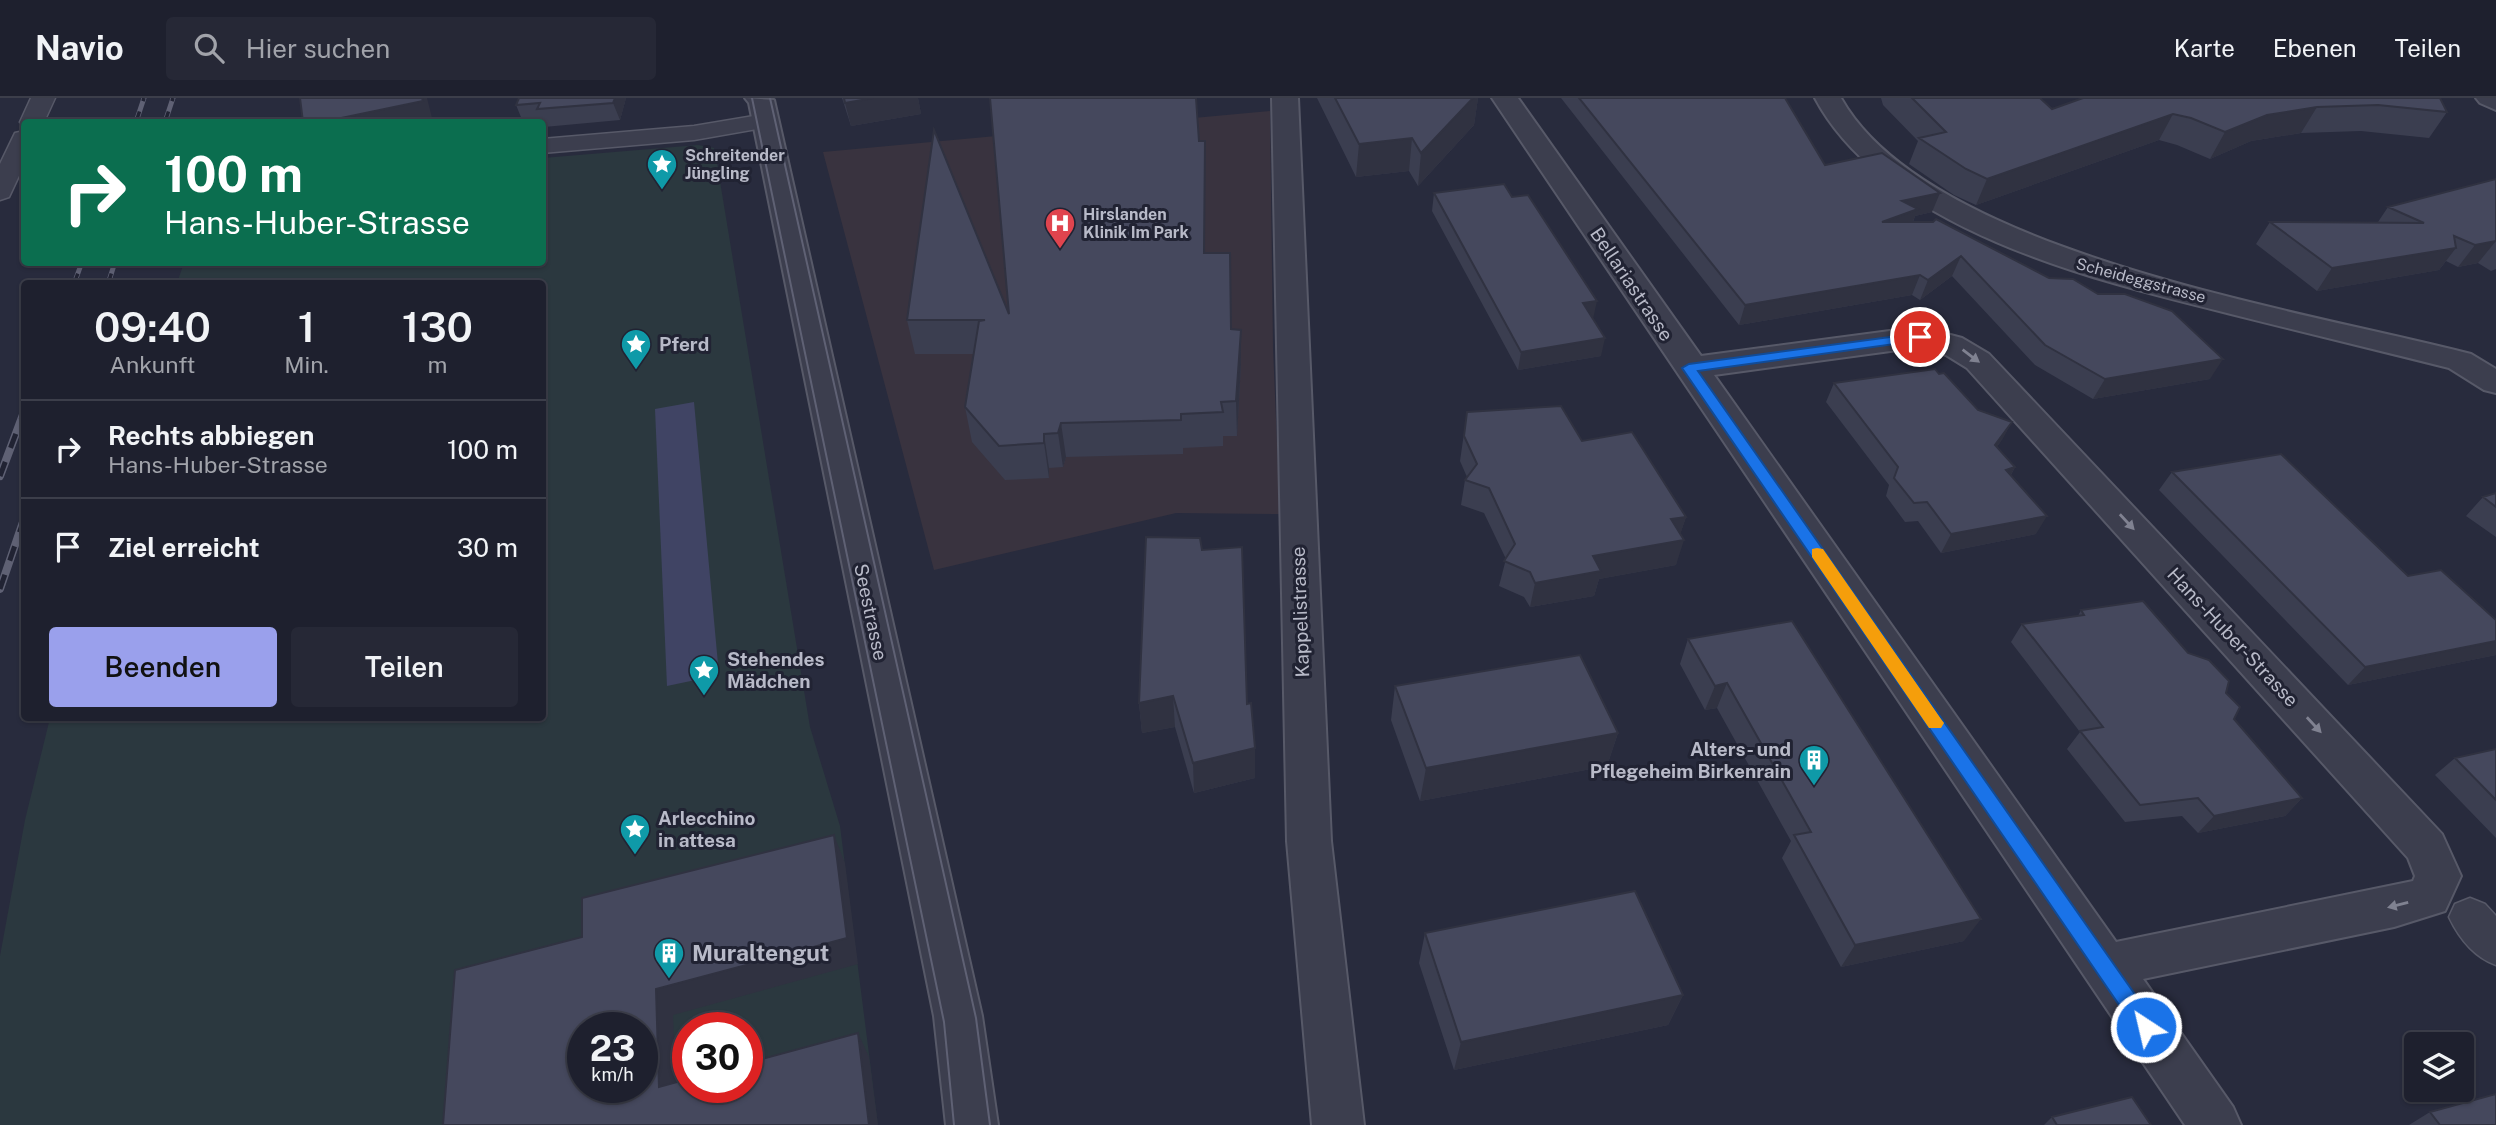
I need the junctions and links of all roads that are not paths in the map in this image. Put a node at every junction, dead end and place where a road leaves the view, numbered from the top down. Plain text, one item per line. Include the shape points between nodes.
1 (43, 98) edge
2 (1285, 98) edge
3 (1505, 98) edge
4 (1828, 98) edge
5 (2489, 98) edge
6 (2496, 102) edge
7 (762, 103) edge
8 (33, 119) edge
9 (21, 145) edge
10 (546, 146) edge
11 (0, 192) edge
12 (2496, 346) edge
13 (2460, 361) junction
14 (1689, 368) junction
15 (2496, 383) edge
16 (2103, 966) junction
17 (972, 1125) edge
18 (1338, 1125) edge
19 (2215, 1125) edge

1 - 8 lane
2 - 18 street, Kappelistrasse via 1308,841
3 - 14 street, Bellariastrasse
4 - 13 street, Scheideggstrasse via 1849,132 1882,162 1966,216 2012,239 2147,284
5 - 6 street
7 - 10 lane via 694,133
7 - 17 street, Seestrasse via 958,1016
9 - 11 lane
12 - 13 street
13 - 15 street, Scheideggstrasse
14 - 16 street, Bellariastrasse
14 -> 16 street, Hans-Huber-Strasse via 1920,337 1942,341 1970,355 2426,847 2438,876 2429,897 2394,907
16 - 19 street, Bellariastrasse

